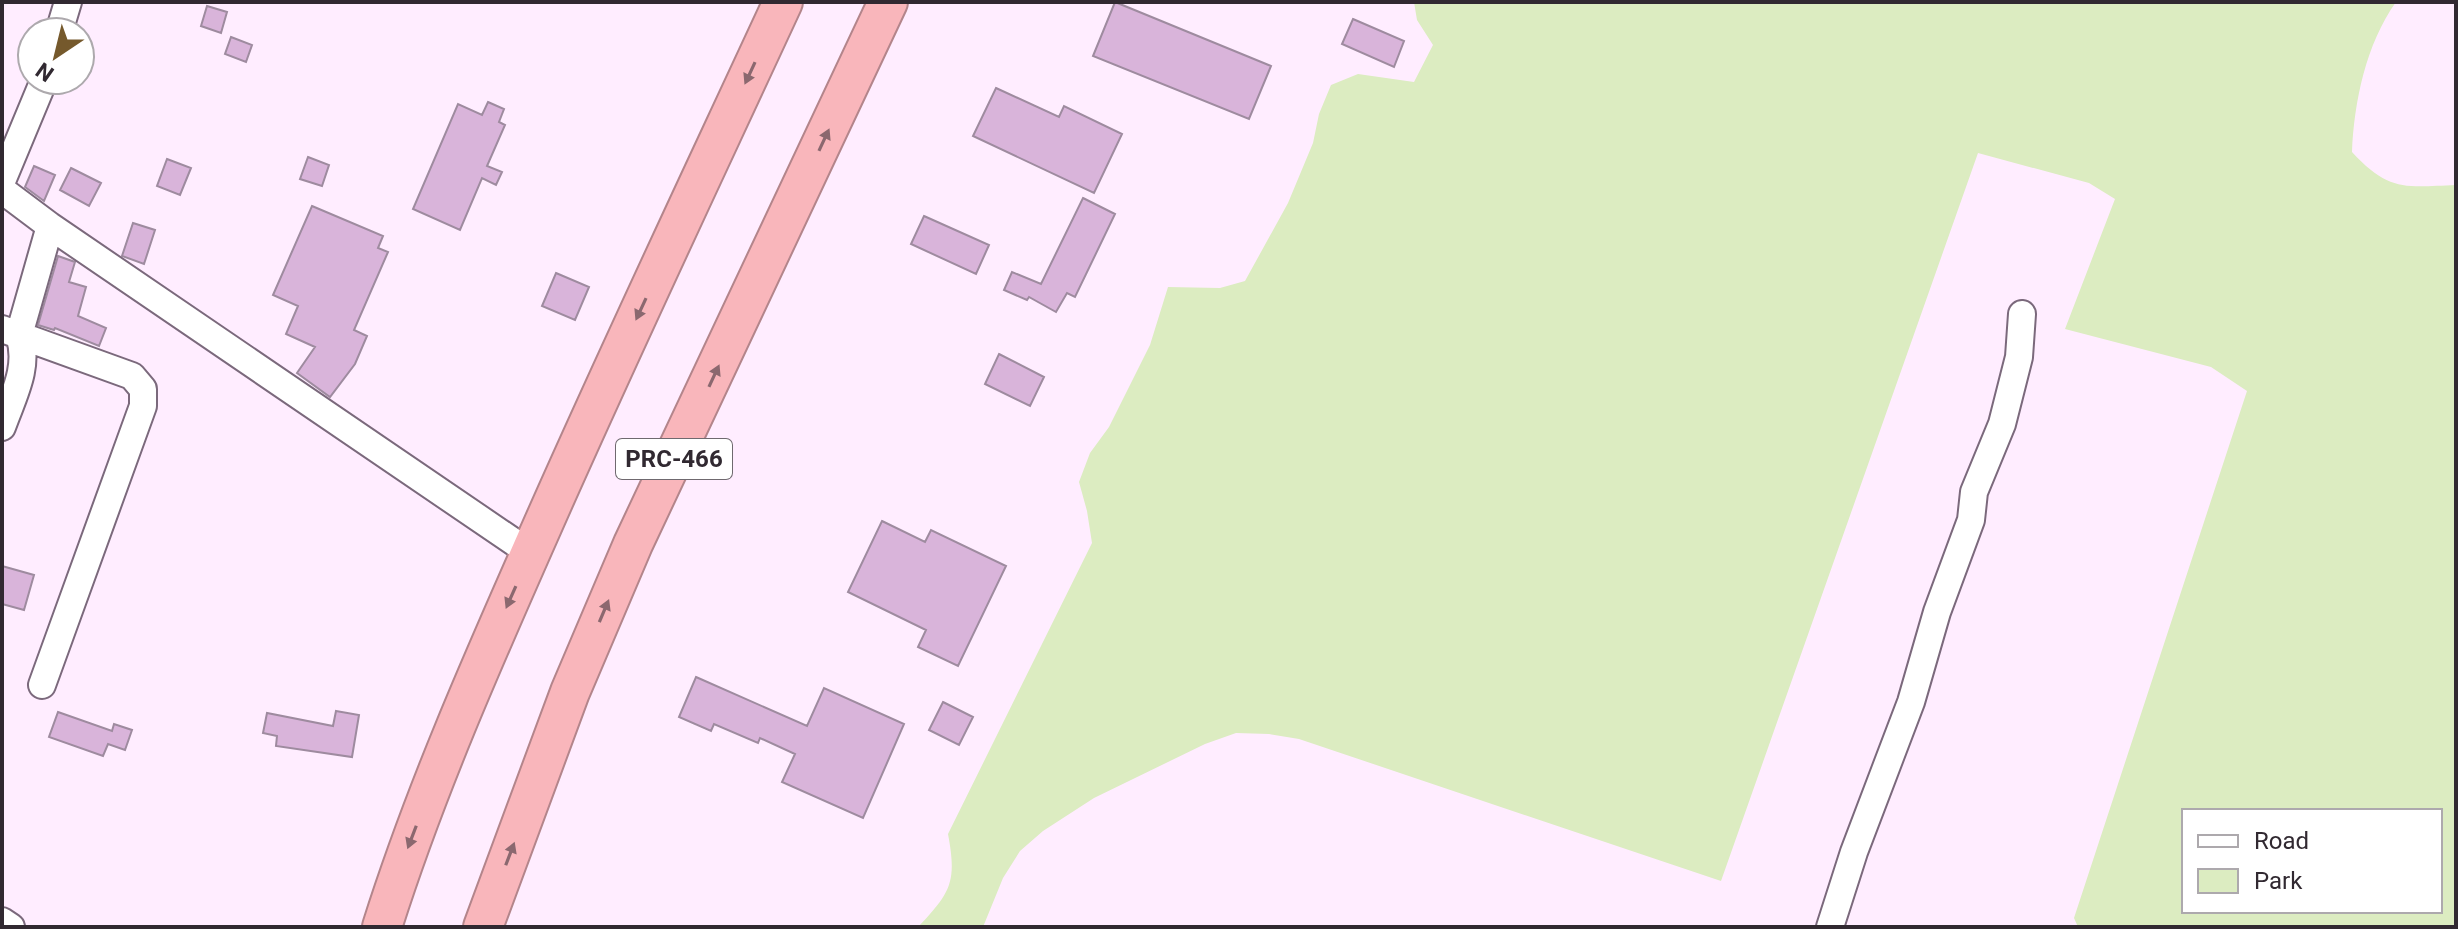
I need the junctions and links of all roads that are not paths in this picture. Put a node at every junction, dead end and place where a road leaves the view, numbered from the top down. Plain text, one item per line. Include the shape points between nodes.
1 (783, 2) edge
2 (888, 2) edge
3 (37, 96) edge
4 (2, 181) edge
5 (2, 190) edge
6 (50, 226) junction
7 (2022, 314) dead end
8 (11, 332) edge
9 (2, 427) edge
10 (530, 553) junction
11 (42, 685) dead end
12 (2, 921) edge
13 (11, 927) edge
14 (382, 927) edge
15 (483, 927) edge
16 (1830, 927) edge

1 -> 10 highway, PRC-466
15 -> 2 highway, PRC-466 via 570,692 633,544
3 - 4 street
5 - 6 street
6 - 8 street
6 - 10 street
7 - 16 street via 2019,357 2002,424 1974,492 1971,520 1911,702
8 - 9 street via 24,350 25,363
8 - 11 street via 132,376 143,389 143,406
10 -> 14 highway, PRC-466 via 458,718
12 - 13 street

